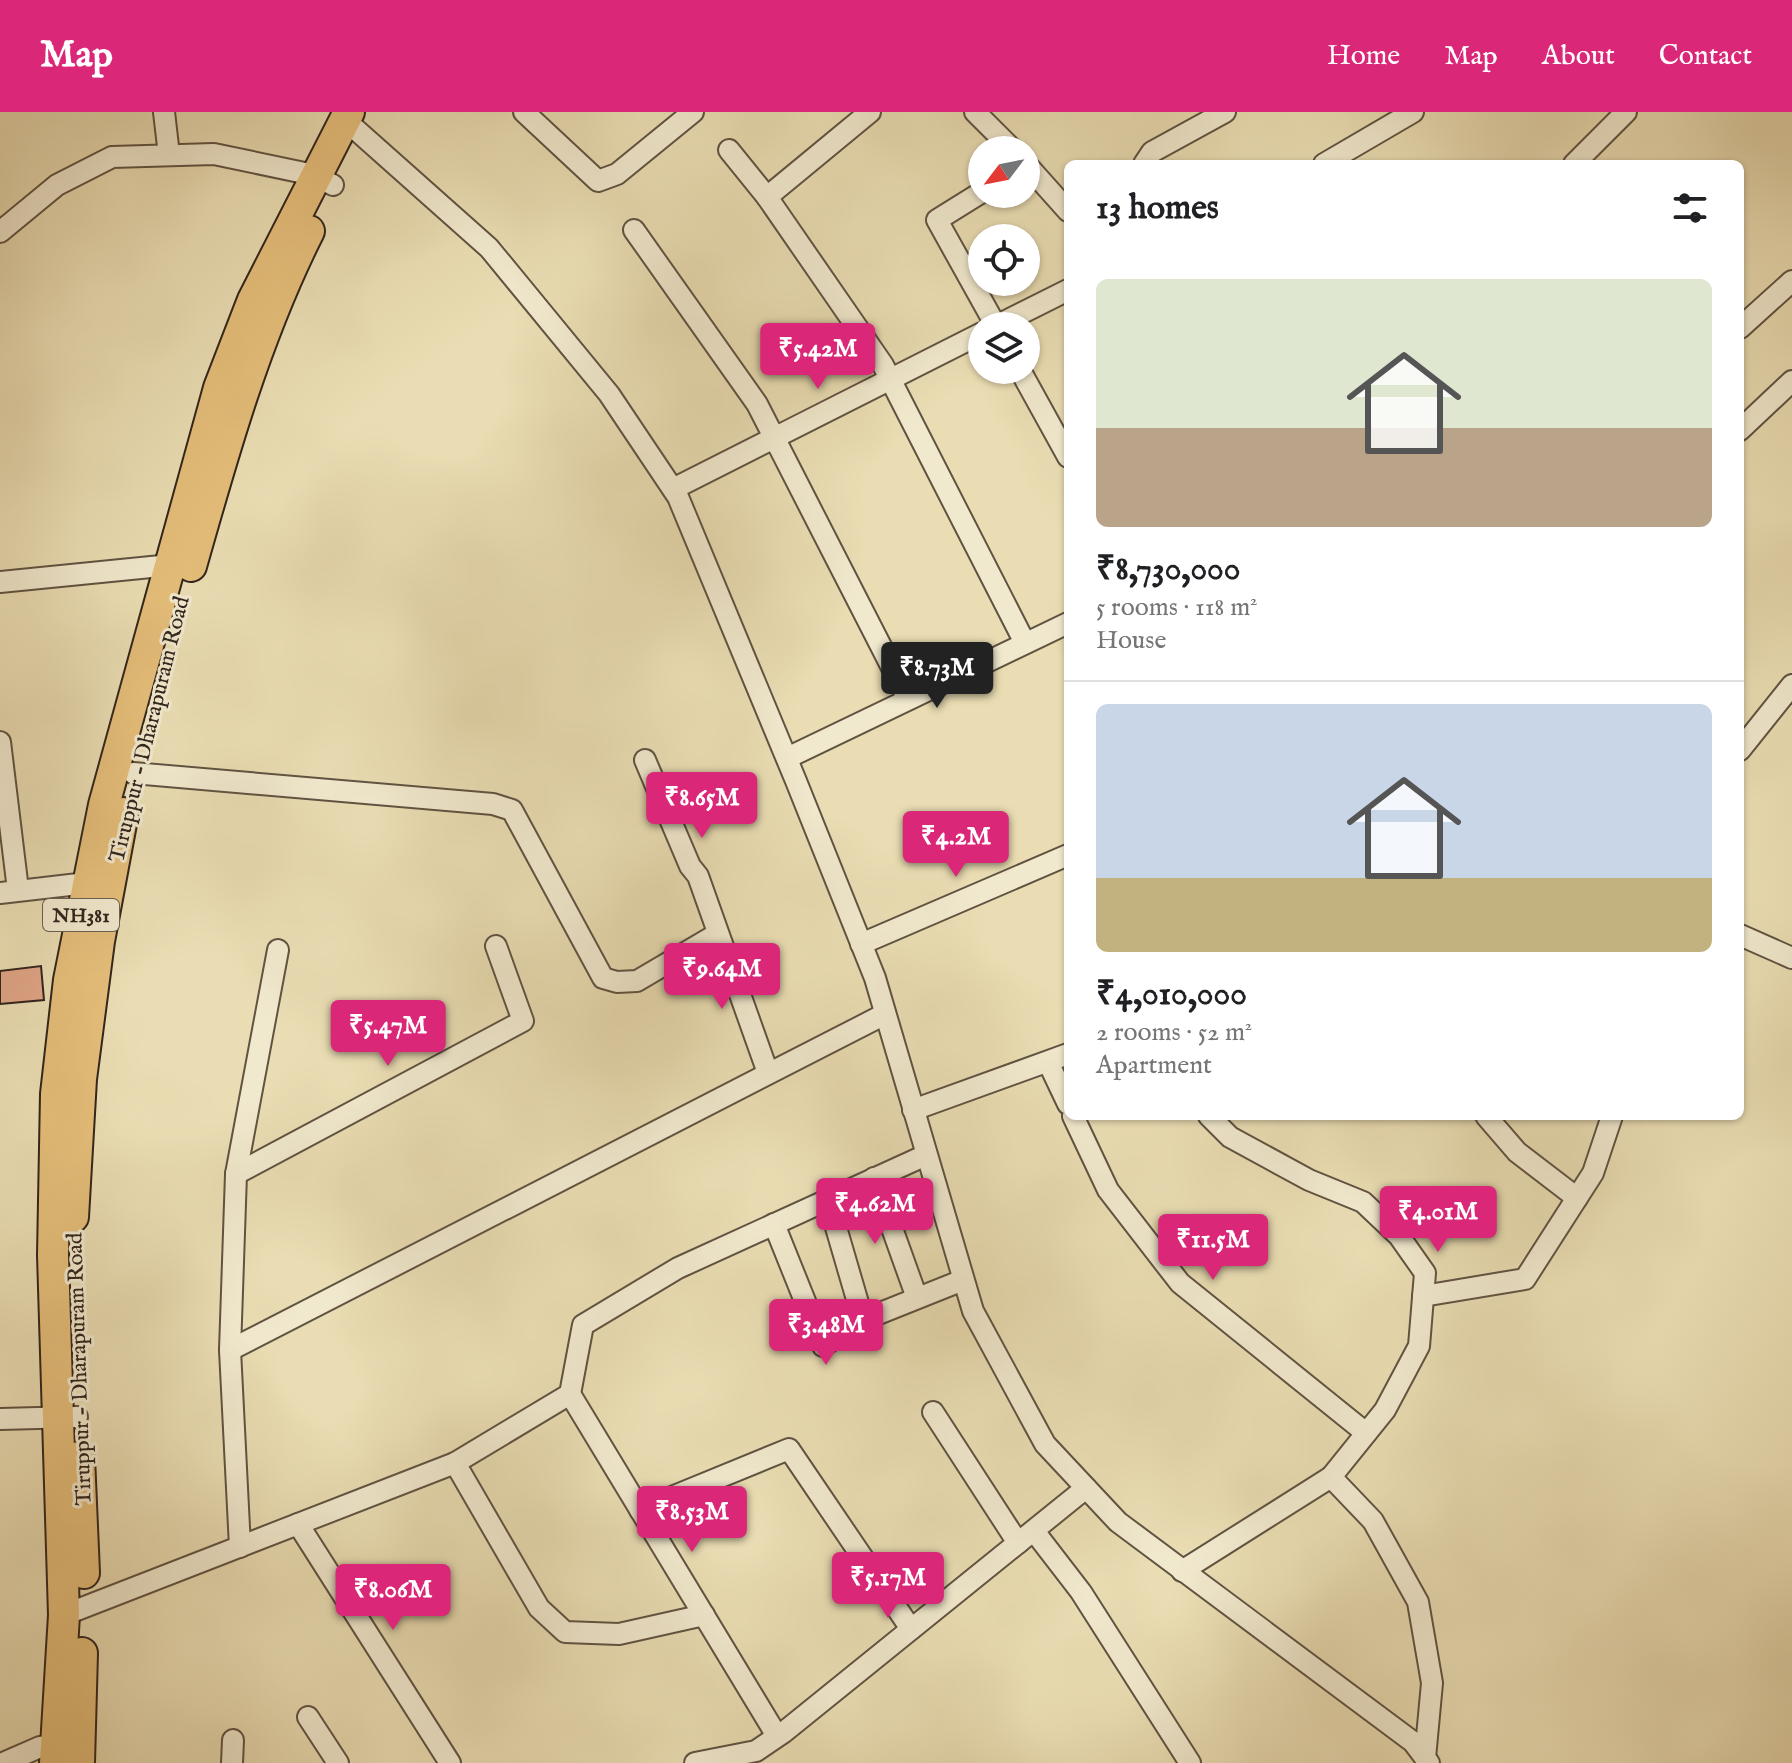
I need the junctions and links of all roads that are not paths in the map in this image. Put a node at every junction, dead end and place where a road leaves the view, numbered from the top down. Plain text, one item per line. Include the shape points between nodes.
1 (164, 112) edge
2 (524, 112) edge
3 (693, 112) edge
4 (870, 112) edge
5 (975, 112) edge
6 (1225, 112) edge
7 (1413, 112) edge
8 (1626, 112) edge
9 (356, 119) edge
10 (999, 136) edge
11 (729, 150) dead end
12 (169, 155) junction
13 (1147, 160) edge
14 (1331, 160) edge
15 (1578, 160) edge
16 (324, 180) junction
17 (1040, 180) edge
18 (767, 197) junction
19 (968, 201) edge
20 (1064, 207) edge
21 (634, 230) dead end
22 (0, 232) edge
23 (1792, 281) edge
24 (1064, 292) edge
25 (988, 312) edge
26 (1024, 312) edge
27 (1744, 324) edge
28 (968, 340) edge
29 (890, 379) junction
30 (1792, 381) edge
31 (1028, 384) edge
32 (1744, 426) edge
33 (774, 438) junction
34 (1064, 450) edge
35 (673, 489) junction
36 (180, 567) junction
37 (0, 582) edge
38 (1064, 625) edge
39 (1025, 643) junction
40 (1792, 685) edge
41 (908, 699) junction
42 (0, 742) edge
43 (1744, 745) edge
44 (787, 758) junction
45 (645, 760) dead end
46 (133, 773) junction
47 (1064, 857) edge
48 (87, 883) junction
49 (9, 892) edge
50 (717, 934) junction
51 (1744, 937) edge
52 (861, 944) junction
53 (496, 946) dead end
54 (278, 950) dead end
55 (1792, 958) edge
56 (885, 1014) junction
57 (1058, 1058) edge
58 (768, 1073) junction
59 (1064, 1086) edge
60 (913, 1110) junction
61 (1075, 1120) edge
62 (1213, 1120) edge
63 (1489, 1120) edge
64 (1611, 1120) edge
65 (926, 1155) junction
66 (236, 1174) junction
67 (874, 1178) junction
68 (1577, 1198) junction
69 (828, 1200) junction
70 (774, 1224) junction
71 (963, 1280) junction
72 (1423, 1296) junction
73 (917, 1298) junction
74 (863, 1320) junction
75 (230, 1350) junction
76 (570, 1394) junction
77 (933, 1412) dead end
78 (67, 1418) junction
79 (0, 1419) edge
80 (1366, 1433) junction
81 (455, 1463) junction
82 (1331, 1477) junction
83 (1086, 1488) junction
84 (640, 1510) junction
85 (298, 1524) junction
86 (1026, 1537) junction
87 (240, 1547) junction
88 (1182, 1571) junction
89 (74, 1611) junction
90 (704, 1615) junction
91 (911, 1629) junction
92 (308, 1717) dead end
93 (777, 1736) junction
94 (233, 1740) dead end
95 (55, 1753) edge
96 (1427, 1761) edge
97 (3, 1763) edge
98 (79, 1763) edge
99 (232, 1763) edge
100 (338, 1763) edge
101 (450, 1763) edge
102 (695, 1763) edge
103 (1190, 1763) edge

1 - 12 street
2 - 3 street via 598,181 617,174
4 - 18 street
5 - 10 street
6 - 13 street via 1152,152
7 - 14 street
8 - 15 street
9 - 16 highway, Tiruppur - Dharapuram Road / NH381
9 - 35 street via 489,248 609,394
11 - 18 street
12 - 16 street via 214,154
12 - 22 street via 112,157 57,185
16 - 36 highway, Tiruppur - Dharapuram Road / NH381
17 - 20 street
18 - 29 street
19 - 25 street via 937,220
21 - 33 street via 757,404
23 - 27 street
24 - 26 street
28 - 29 street
29 - 33 street
29 - 39 street
30 - 32 street
31 - 34 street
33 - 35 street
33 - 41 street
35 - 44 street
36 - 37 street
36 - 46 highway, Tiruppur - Dharapuram Road / NH381
36 - 48 highway, NH381 via 104,805
38 - 39 street
39 - 41 street
40 - 43 street
41 - 44 street
42 - 49 street
44 - 52 street
45 - 50 street via 698,876
46 - 50 street via 493,804 512,810 603,978 617,982 637,981
46 - 78 highway, Tiruppur - Dharapuram Road / NH381 via 99,941 81,1079
47 - 52 street
48 - 49 street
48 - 78 highway, NH381 via 56,1094 53,1255
50 - 58 street
51 - 55 street
52 - 56 street
53 - 66 street via 523,1021
54 - 66 street
56 - 58 street
56 - 60 street
57 - 59 street
57 - 60 street
58 - 75 street
60 - 65 street
61 - 80 street via 1108,1190 1180,1283
62 - 72 street via 1230,1137 1363,1202 1399,1236 1425,1273
63 - 68 street via 1517,1152
64 - 68 street via 1593,1173
65 - 67 street
65 - 71 street
66 - 75 street
67 - 69 street
67 - 73 street
68 - 72 street via 1525,1279
69 - 70 street
69 - 74 street
70 - 74 street via 823,1346
70 - 76 street via 678,1268 583,1325
71 - 73 street
71 - 83 street via 973,1311 1045,1444
72 - 80 street via 1419,1346 1385,1410
73 - 74 street
75 - 87 street
76 - 81 street
76 - 84 street
77 - 86 street
78 - 79 street
78 - 89 highway, Tiruppur - Dharapuram Road / NH381
80 - 82 street
81 - 85 street
81 - 90 street via 539,1608 565,1632 619,1634
82 - 88 street
82 - 96 street via 1373,1521 1418,1602 1432,1683
83 - 86 street
83 - 88 street via 1118,1522
84 - 90 street
84 - 91 street via 789,1449
85 - 87 street
85 - 101 street
86 - 91 street
86 - 103 street via 1081,1592
87 - 89 street
88 - 96 street via 1413,1742
89 - 95 highway, NH381
89 - 98 highway, Tiruppur - Dharapuram Road / NH381
90 - 93 street
91 - 93 street
92 - 100 street
93 - 102 street via 756,1751
94 - 99 street
95 - 97 street via 40,1747

